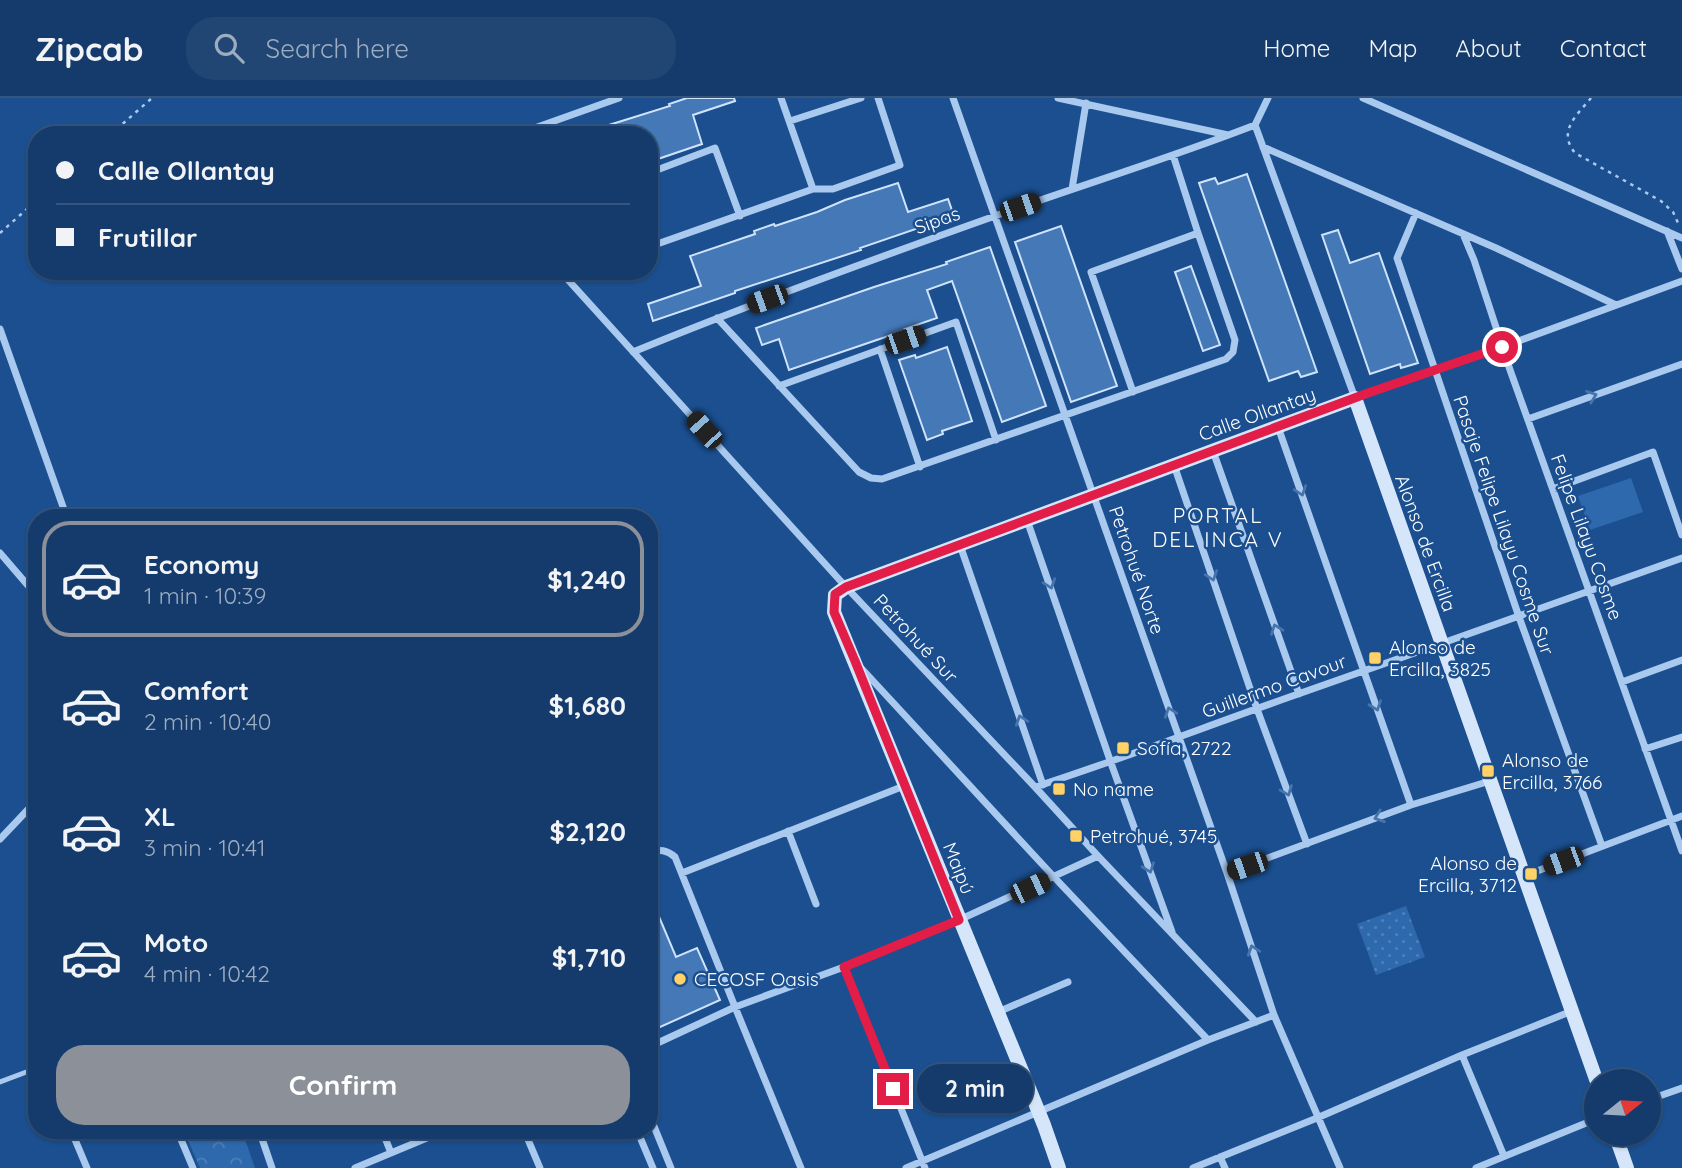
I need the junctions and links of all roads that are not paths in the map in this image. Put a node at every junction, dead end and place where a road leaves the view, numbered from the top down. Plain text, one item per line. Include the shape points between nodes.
1 (619, 98) edge
2 (781, 98) edge
3 (861, 98) edge
4 (878, 98) edge
5 (953, 98) edge
6 (1058, 98) edge
7 (1268, 98) edge
8 (1363, 98) edge
9 (1086, 103) junction
10 (790, 121) junction
11 (1255, 125) junction
12 (539, 126) edge
13 (1228, 135) junction
14 (1263, 147) junction
15 (1173, 155) junction
16 (658, 170) edge
17 (813, 189) junction
18 (1072, 189) junction
19 (1416, 213) junction
20 (740, 216) junction
21 (994, 216) junction
22 (1667, 231) junction
23 (1198, 233) junction
24 (1463, 233) junction
25 (1681, 237) edge
26 (658, 243) edge
27 (1682, 269) edge
28 (568, 280) edge
29 (1682, 281) edge
30 (1616, 305) junction
31 (717, 318) junction
32 (0, 328) edge
33 (1502, 347) junction
34 (880, 349) junction
35 (633, 352) junction
36 (1682, 364) edge
37 (1434, 371) junction
38 (779, 386) junction
39 (1133, 392) junction
40 (1355, 398) junction
41 (1065, 416) junction
42 (1528, 419) junction
43 (1278, 427) junction
44 (996, 440) junction
45 (1213, 451) junction
46 (1174, 465) junction
47 (920, 467) junction
48 (1553, 489) junction
49 (1094, 495) junction
50 (65, 509) edge
51 (1027, 520) junction
52 (1682, 535) edge
53 (960, 545) junction
54 (0, 553) edge
55 (1682, 558) edge
56 (28, 586) edge
57 (846, 587) junction
58 (1590, 592) junction
59 (1519, 617) junction
60 (1442, 644) junction
61 (1682, 660) edge
62 (855, 661) junction
63 (1364, 671) junction
64 (1622, 682) junction
65 (1299, 694) junction
66 (1257, 709) junction
67 (1178, 737) junction
68 (1682, 737) edge
69 (1645, 749) junction
70 (1111, 763) junction
71 (1490, 780) junction
72 (904, 786) junction
73 (1039, 786) junction
74 (1411, 806) junction
75 (28, 809) edge
76 (1682, 816) edge
77 (1671, 820) junction
78 (788, 831) junction
79 (0, 839) edge
80 (1307, 844) junction
81 (1602, 846) junction
82 (658, 850) edge
83 (1682, 850) edge
84 (1098, 856) junction
85 (682, 873) junction
86 (1227, 873) junction
87 (1523, 876) junction
88 (1054, 877) junction
89 (816, 904) dead end
90 (959, 920) junction
91 (1173, 934) junction
92 (844, 967) junction
93 (1068, 982) dead end
94 (734, 1007) junction
95 (1572, 1011) junction
96 (997, 1012) junction
97 (1274, 1015) junction
98 (1256, 1022) junction
99 (1208, 1040) junction
100 (658, 1043) edge
101 (1462, 1055) junction
102 (1592, 1069) edge
103 (28, 1072) edge
104 (0, 1083) edge
105 (1682, 1088) edge
106 (1661, 1095) edge
107 (1039, 1113) junction
108 (1317, 1118) junction
109 (1584, 1124) edge
110 (658, 1136) edge
111 (75, 1139) edge
112 (181, 1139) edge
113 (262, 1139) edge
114 (386, 1139) edge
115 (424, 1139) edge
116 (528, 1139) edge
117 (642, 1139) edge
118 (1619, 1146) edge
119 (391, 1153) junction
120 (1504, 1156) junction
121 (1220, 1157) junction
122 (924, 1165) edge
123 (87, 1168) edge
124 (193, 1168) edge
125 (272, 1168) edge
126 (355, 1168) edge
127 (540, 1168) edge
128 (653, 1168) edge
129 (671, 1168) edge
130 (801, 1168) edge
131 (906, 1168) edge
132 (1059, 1168) edge
133 (1193, 1168) edge
134 (1225, 1168) edge
135 (1340, 1168) edge
136 (1476, 1168) edge
137 (1627, 1168) edge

1 - 12 street
2 - 10 street
3 - 10 street
4 - 17 street via 900,165 833,189
5 - 21 street, Petrohué Norte
6 - 9 street
7 - 11 street
8 - 22 street
9 - 13 street
9 - 18 street
10 - 17 street
11 - 13 street, Sipas
11 - 14 street, Alonso de Ercilla
13 - 15 street, Sipas
14 - 19 street
14 - 40 street, Alonso de Ercilla
15 - 18 street, Sipas
15 - 23 street
16 - 20 street via 715,148
17 - 20 street
18 - 21 street, Sipas
19 - 24 street
19 - 37 street, Pasaje Felipe Lilayu Cosme Sur via 1397,258
20 - 26 street
21 - 31 street, Sipas
21 - 41 street, Petrohué Norte
22 - 25 street
22 - 27 street
23 - 39 street via 1235,340 1233,352 1226,359
23 - 39 street via 1091,272
24 - 30 street
24 - 33 street, Felipe Lilayu Cosme
28 - 35 street, Petrohué Sur
29 - 30 street, Calle Ollantay
30 - 33 street, Calle Ollantay
31 - 35 street, Sipas
31 - 38 street
32 - 50 street
33 - 37 street, Calle Ollantay
33 - 42 street, Felipe Lilayu Cosme
34 - 38 street
34 - 44 street via 956,322
34 - 47 street
35 - 57 street, Petrohué Sur
42 -> 36 street
37 - 40 street, Calle Ollantay
37 - 59 street, Pasaje Felipe Lilayu Cosme Sur
38 - 47 street via 859,472 882,480
39 - 41 street
40 - 43 street, Calle Ollantay
40 - 60 street, Alonso de Ercilla
41 - 44 street
41 - 49 street, Petrohué Norte
42 - 48 street, Felipe Lilayu Cosme
43 - 45 street, Calle Ollantay
43 -> 63 street
44 - 47 street
45 - 46 street, Calle Ollantay
65 -> 45 street
46 - 49 street, Calle Ollantay
46 -> 66 street
48 - 52 street via 1653,452
48 - 58 street, Felipe Lilayu Cosme
49 - 51 street, Calle Ollantay
67 -> 49 street, Petrohué Norte
51 - 53 street, Calle Ollantay
51 -> 70 street
53 - 57 street, Calle Ollantay
73 -> 53 street
54 - 56 street
55 - 58 street, Guillermo Cavour
57 - 62 street, Maipú via 835,594 834,612
57 - 73 street, Petrohué Sur
58 - 59 street, Guillermo Cavour
58 - 64 street, Felipe Lilayu Cosme
59 - 60 street, Guillermo Cavour
59 - 81 street, Pasaje Felipe Lilayu Cosme Sur
60 - 63 street, Guillermo Cavour
60 - 71 street, Alonso de Ercilla
61 - 64 street
62 - 72 street, Maipú
62 - 88 street
63 - 65 street, Guillermo Cavour
63 -> 74 street
64 - 69 street, Felipe Lilayu Cosme
65 - 66 street, Guillermo Cavour
66 - 67 street, Guillermo Cavour
66 -> 80 street
67 - 70 street, Guillermo Cavour
67 - 86 street, Petrohué Norte
68 - 69 street
69 - 77 street, Felipe Lilayu Cosme
70 - 73 street, Guillermo Cavour
70 -> 91 street
71 - 74 street
71 - 87 street, Alonso de Ercilla
72 - 78 street
72 - 90 street, Maipú
73 - 84 street, Petrohué Sur
74 -> 80 street
75 - 79 street
76 - 77 street
77 - 81 street
77 - 83 street, Felipe Lilayu Cosme
78 - 85 street
78 - 89 street
80 - 86 street
81 - 87 street
82 - 85 street via 676,857
84 - 88 street
84 - 91 street, Petrohué Sur
85 - 94 street
97 -> 86 street, Petrohué Norte
87 - 95 street, Alonso de Ercilla
88 - 90 street
88 - 99 street
90 - 92 street
90 - 96 street, Maipú
91 - 98 street, Petrohué Sur
92 - 94 street
92 - 122 street
93 - 96 street
94 - 100 street
94 - 130 street
95 - 101 street
95 - 102 street, Alonso de Ercilla
96 - 107 street, Maipú
97 - 98 street
97 - 108 street, Petrohué Norte
98 - 99 street
99 - 107 street
101 - 108 street
101 - 120 street
103 - 104 lane
105 - 106 street
107 - 122 street
107 - 132 street, Maipú
108 - 121 street
108 - 135 street, Petrohué Norte
109 - 120 street
110 - 129 street
111 - 123 street
112 - 124 street
113 - 125 street
114 - 119 street
115 - 119 street
116 - 127 street
117 - 128 street
118 - 137 street
119 - 126 street
120 - 136 street
121 - 133 street
121 - 134 street
122 - 131 street

